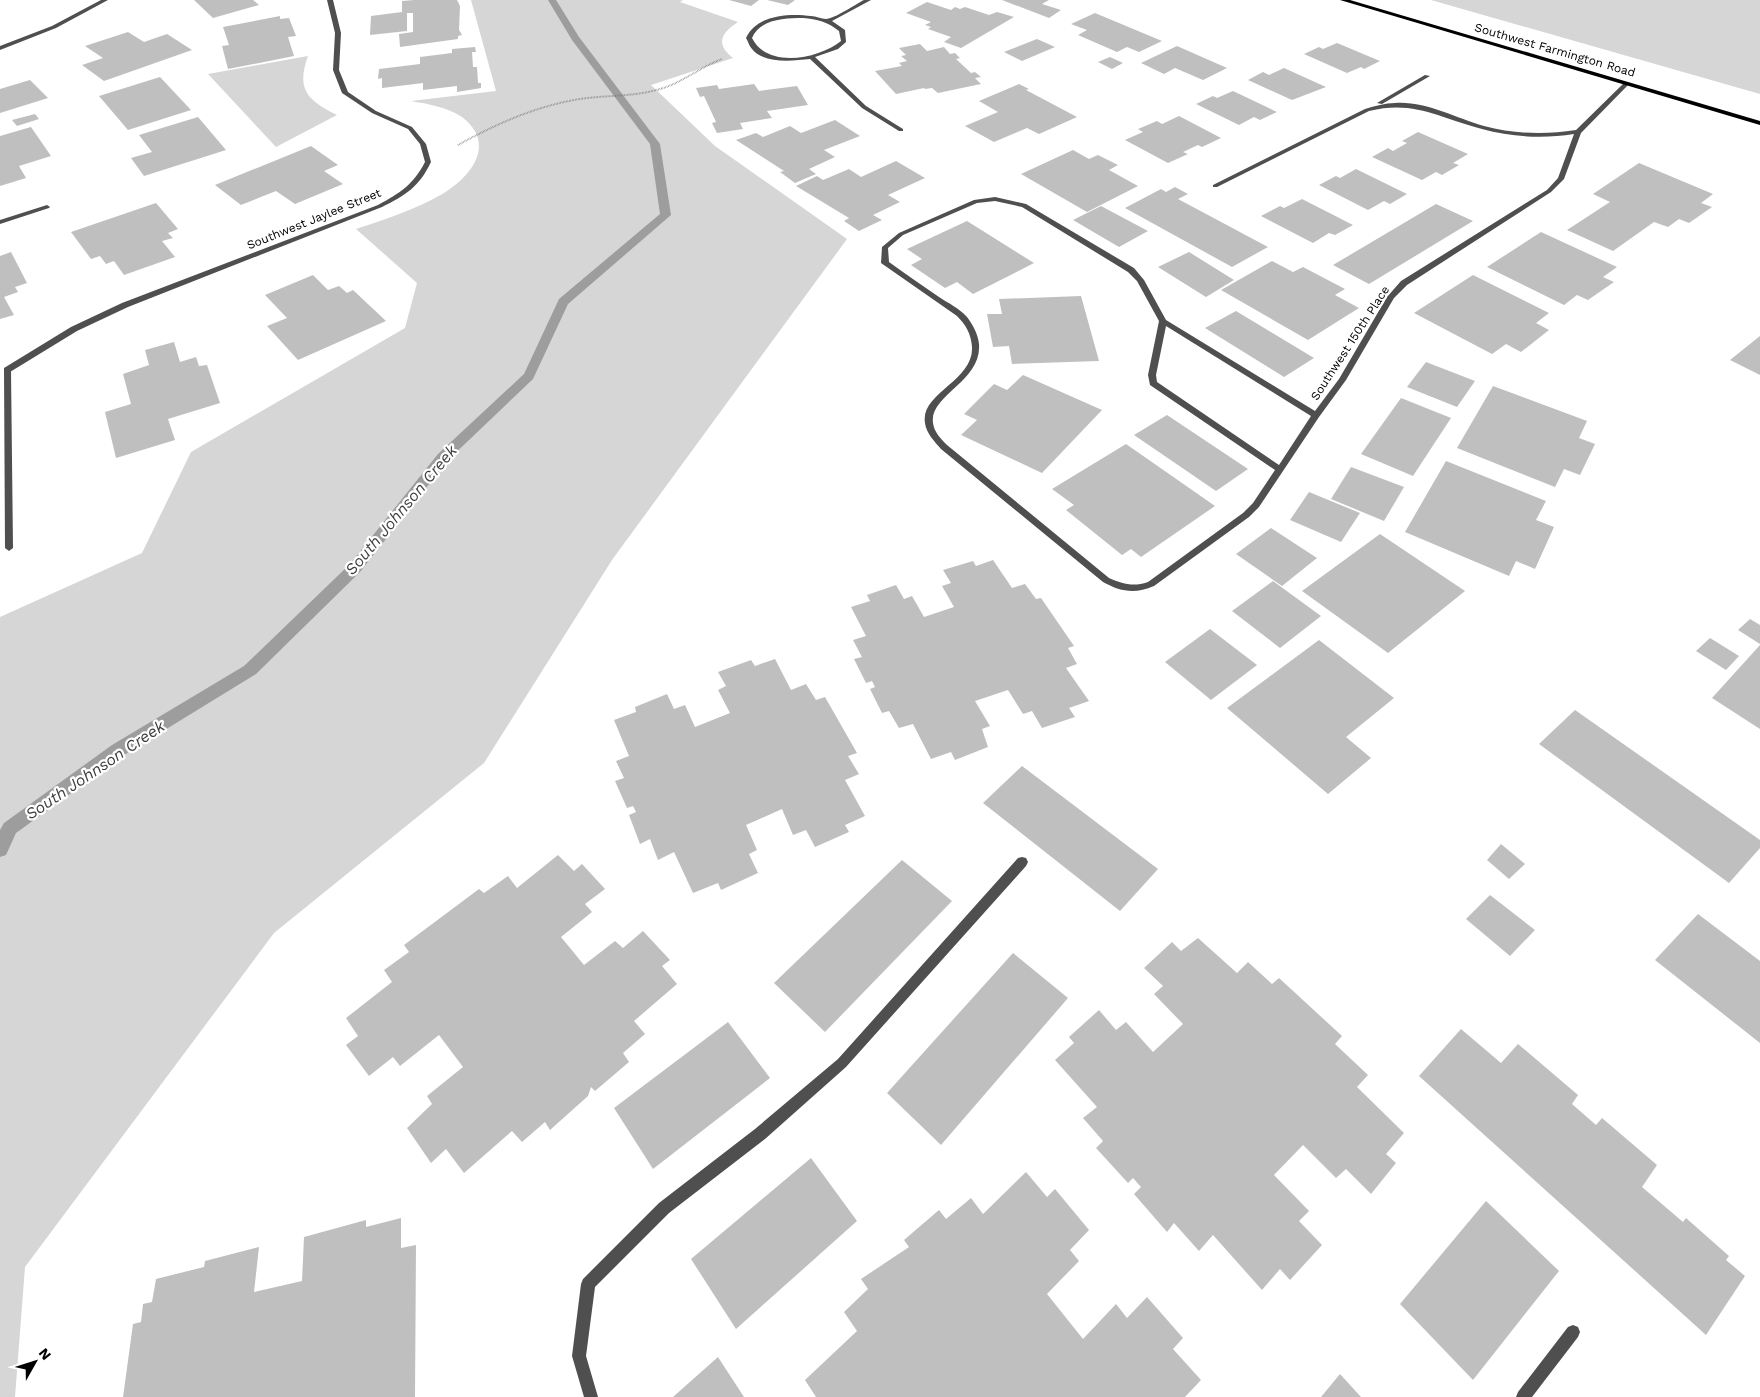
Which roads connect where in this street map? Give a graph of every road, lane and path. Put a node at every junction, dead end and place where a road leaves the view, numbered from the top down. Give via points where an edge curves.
1 (104, 0) edge
2 (330, 0) edge
3 (868, 0) edge
4 (1344, 0) edge
5 (828, 21) junction
6 (0, 48) edge
7 (753, 48) junction
8 (812, 58) junction
9 (1427, 76) dead end
10 (1627, 83) junction
11 (1367, 110) junction
12 (1760, 123) edge
13 (902, 130) dead end
14 (1578, 132) junction
15 (427, 157) junction
16 (1215, 186) dead end
17 (47, 207) dead end
18 (0, 222) edge
19 (1163, 320) junction
20 (1316, 415) junction
21 (1279, 469) junction
22 (9, 548) dead end
23 (1022, 862) dead end
24 (1573, 1332) dead end
25 (591, 1397) edge
26 (1523, 1397) edge

1 - 6 street via 67,21
2 - 15 street via 338,33 336,70 345,93 374,112 410,128
3 - 5 street
4 - 10 main road, Southwest Farmington Road
5 - 7 street via 799,16 768,21 750,33
5 - 8 street via 842,30 844,41 832,51
7 - 8 street via 778,58
7 - 15 path via 716,61 676,84 637,94 575,99 515,117
8 - 13 street via 864,107
9 - 11 street
10 - 12 main road, Southwest Farmington Road
10 - 14 street, Southwest 150th Place
11 - 14 street via 1401,103 1520,134 1557,136
11 - 16 street
14 - 20 street, Southwest 150th Place via 1561,179 1549,191 1404,283 1391,297
15 - 22 street, Southwest Jaylee Street via 421,178 407,191 380,206 125,305 74,329 7,370
17 - 18 street
19 - 20 street
19 - 21 street via 1153,383
19 - 21 street, Southwest 150th Place via 1132,270 1024,205 995,199 976,201 901,234 885,247 885,263 968,321 977,348 968,370 935,405 929,416 929,425 944,447 1106,580 1130,590 1151,584 1246,515
20 - 21 street, Southwest 150th Place
23 - 25 street via 842,1063 760,1134 664,1208 588,1284 579,1356
24 - 26 street

